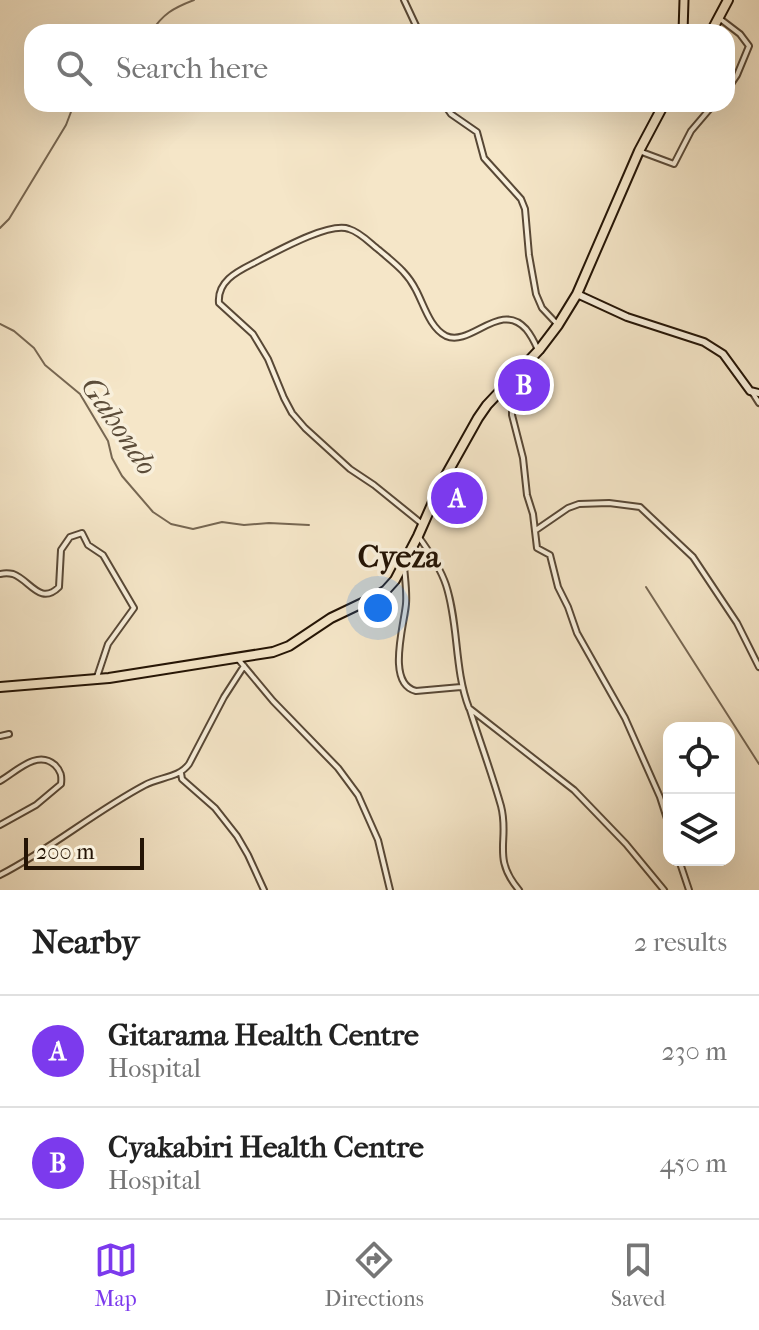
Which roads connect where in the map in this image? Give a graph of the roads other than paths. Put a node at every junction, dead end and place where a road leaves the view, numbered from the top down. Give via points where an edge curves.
1 (404, 0) edge
2 (684, 0) edge
3 (727, 2) edge
4 (719, 18) junction
5 (415, 24) edge
6 (683, 24) edge
7 (716, 24) edge
8 (727, 24) edge
9 (735, 30) edge
10 (735, 78) edge
11 (450, 112) edge
12 (660, 112) edge
13 (707, 112) edge
14 (639, 151) junction
15 (577, 294) junction
16 (558, 325) junction
17 (539, 350) junction
18 (505, 386) junction
19 (756, 392) edge
20 (759, 403) edge
21 (423, 524) junction
22 (536, 530) junction
23 (418, 536) junction
24 (404, 564) junction
25 (0, 574) edge
26 (241, 662) junction
27 (759, 667) edge
28 (96, 680) junction
29 (0, 687) edge
30 (462, 687) junction
31 (469, 708) junction
32 (9, 734) dead end
33 (0, 736) edge
34 (181, 773) junction
35 (0, 781) edge
36 (663, 806) edge
37 (0, 825) edge
38 (681, 866) edge
39 (0, 875) edge
40 (264, 890) edge
41 (390, 890) edge
42 (519, 890) edge
43 (664, 890) edge
44 (689, 890) edge

1 - 5 street
2 - 6 main road
3 - 4 highway
4 - 7 highway
4 - 8 street
9 - 10 street via 749,46
11 - 16 street via 477,132 484,158 524,204 536,294
12 - 14 highway
13 - 14 street via 674,164
14 - 15 highway
15 - 16 highway
15 - 19 main road via 715,347
16 - 17 highway
17 - 18 highway
17 - 21 street via 525,328 508,320 465,336 444,335 401,268 343,227 307,237 223,284 219,303 253,334 298,421
18 - 21 highway via 474,424
18 - 22 street via 512,399
19 - 20 street
21 - 23 highway
22 - 27 street via 579,504 640,507 693,557
22 - 36 street via 537,548 550,555 577,633 625,718
23 - 24 highway
23 - 30 street via 446,586
24 - 26 highway via 391,585 375,597 283,648
24 - 30 street via 407,602 399,652 403,682 416,691
25 - 28 street via 14,574 49,594 59,587 61,550 70,537 82,533 103,555 134,608 108,644
26 - 28 highway
26 - 34 street
26 - 41 street via 358,795 378,840
28 - 29 highway
30 - 31 street
31 - 42 street via 502,809 503,858
31 - 43 street via 574,790
32 - 33 street
34 - 39 street via 143,786
34 - 40 street via 240,840
35 - 37 street via 41,759 58,768 62,781 36,805
38 - 44 street

